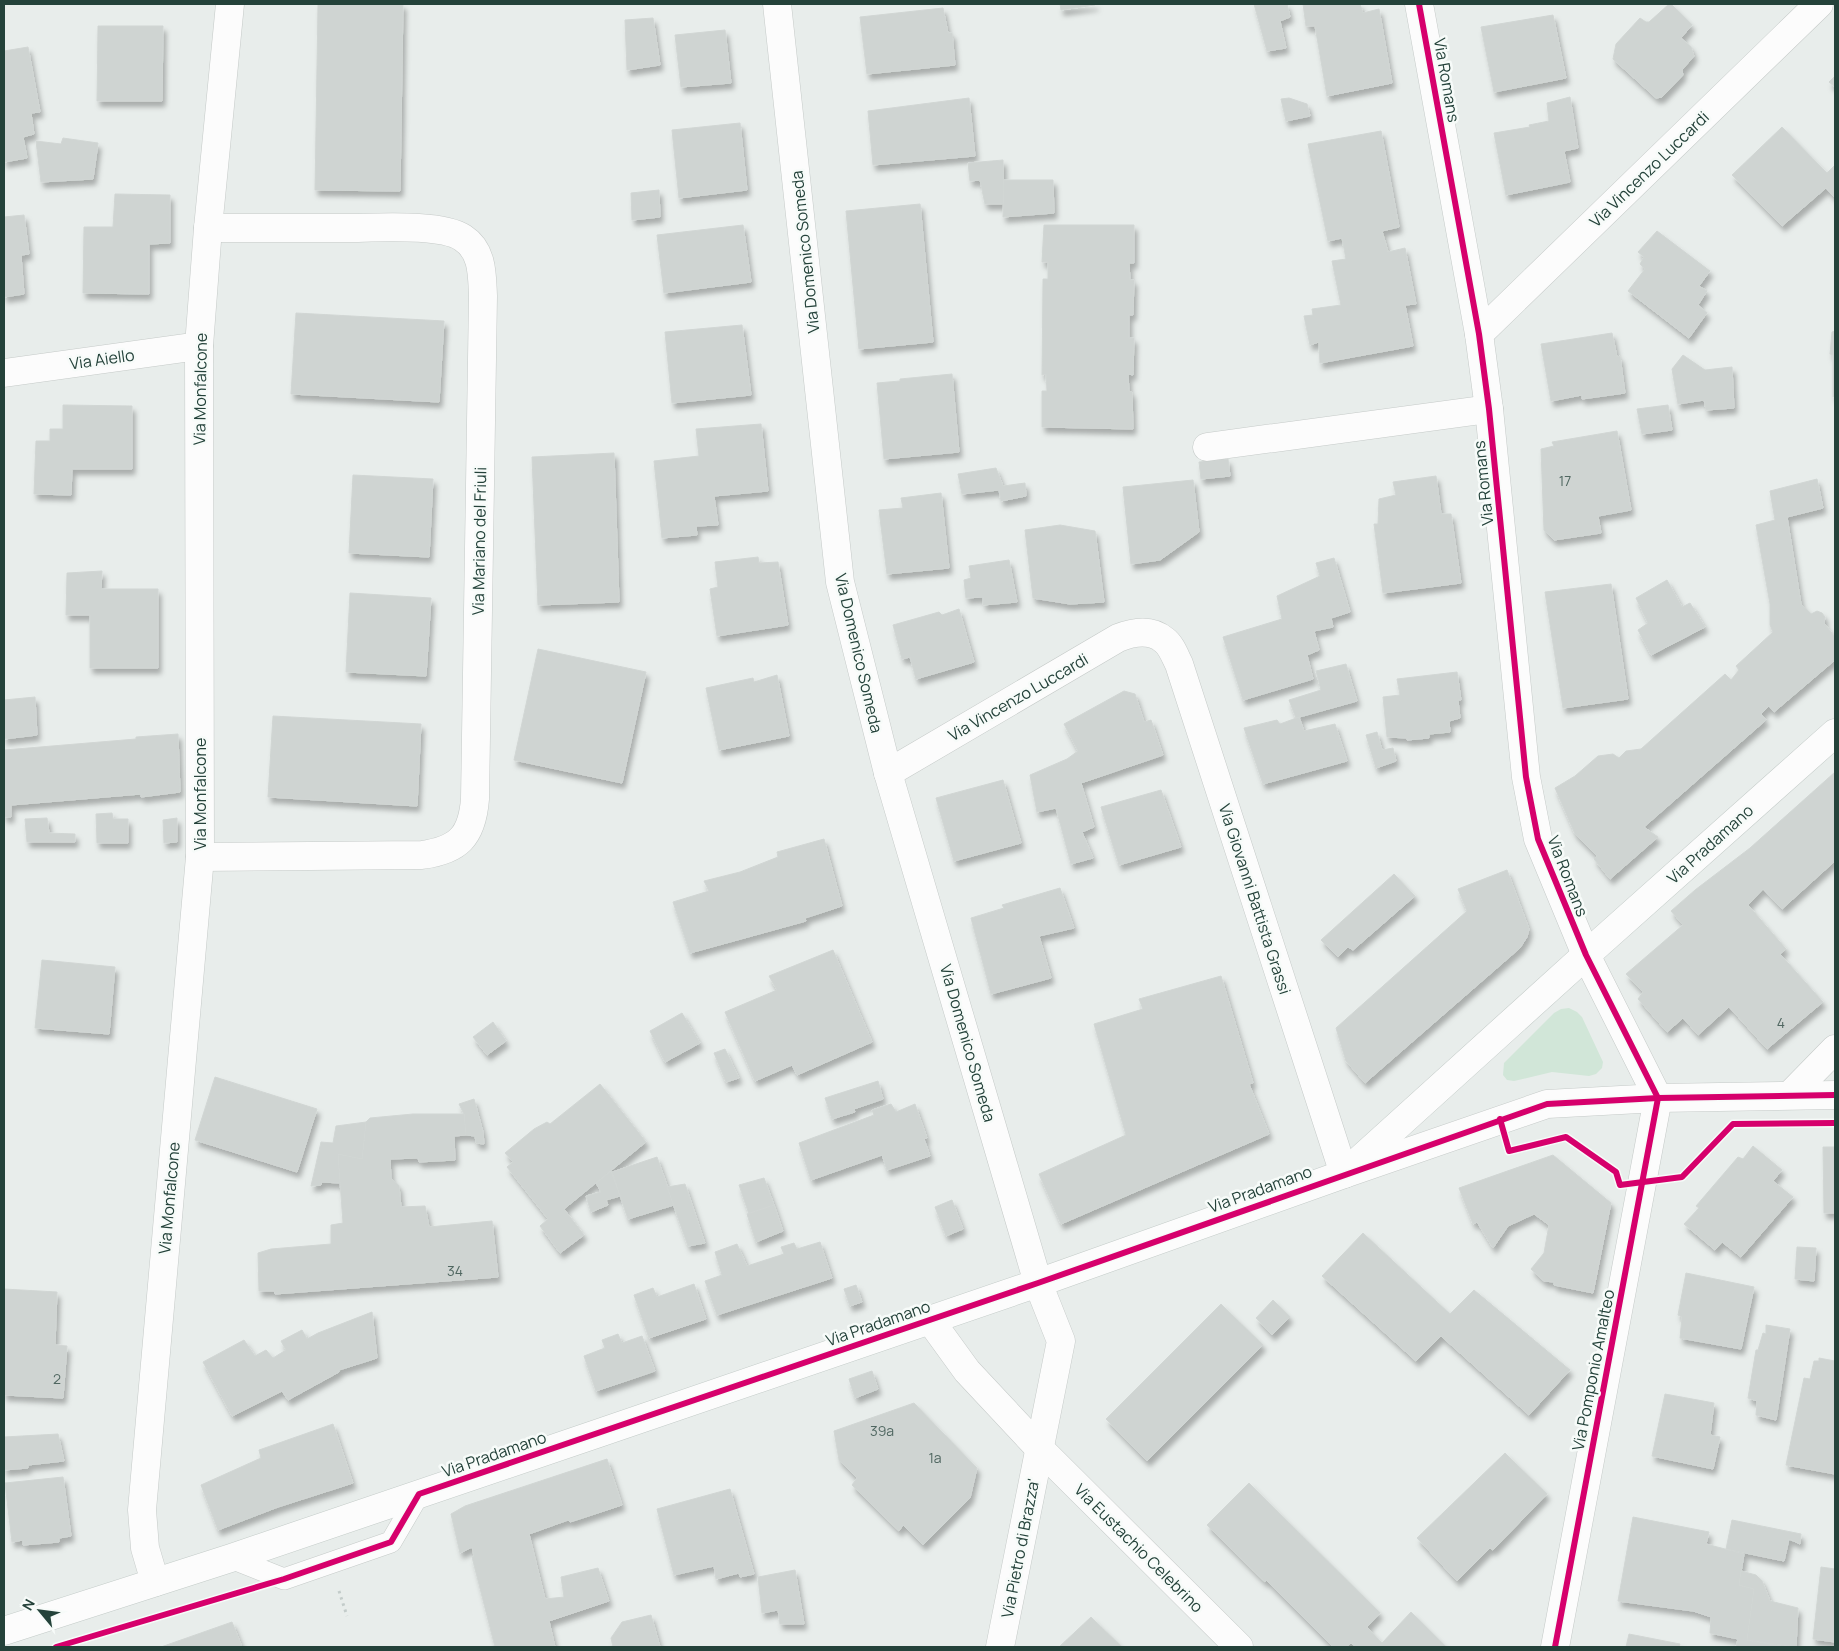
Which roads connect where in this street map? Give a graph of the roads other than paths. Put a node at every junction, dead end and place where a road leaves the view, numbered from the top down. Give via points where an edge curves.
1 (230, 4) edge
2 (777, 4) edge
3 (1419, 4) edge
4 (1819, 4) edge
5 (208, 228) junction
6 (1479, 334) junction
7 (199, 346) junction
8 (4, 373) edge
9 (1489, 409) junction
10 (1207, 446) dead end
11 (1151, 634) joint
12 (1835, 733) edge
13 (888, 773) junction
14 (200, 858) junction
15 (1586, 955) junction
16 (1835, 1049) edge
17 (1790, 1095) junction
18 (1835, 1095) edge
19 (1658, 1098) junction
20 (1344, 1174) junction
21 (1038, 1283) junction
22 (930, 1320) junction
23 (1039, 1448) junction
24 (419, 1494) junction
25 (231, 1558) junction
26 (155, 1582) junction
27 (4, 1631) edge
28 (1000, 1647) edge
29 (1239, 1647) edge
30 (1555, 1647) edge

1 - 5 street, Via Monfalcone
2 - 13 street, Via Domenico Someda via 840,582
3 - 6 street, Via Romans
4 - 6 street, Via Vincenzo Luccardi
5 - 7 street, Via Monfalcone
5 - 14 street, Via Mariano del Friuli via 401,228 451,232 473,246 482,266 483,316 475,799 474,815 467,830 449,849 422,855
6 - 9 street, Via Romans
7 - 8 street, Via Aiello
7 - 14 street, Via Monfalcone
9 - 10 street
9 - 15 street, Via Romans via 1526,776 1538,839
11 - 13 street, Via Vincenzo Luccardi via 1139,632 1118,638
11 - 20 street, Via Giovanni Battista Grassi via 1164,640 1179,664
12 - 15 street, Via Pradamano
13 - 21 street, Via Domenico Someda
14 - 26 street, Via Monfalcone via 142,1510 146,1548
15 - 19 street, Via Romans
15 - 20 street, Via Pradamano
16 - 17 street
17 - 18 street, Via Pradamano
17 - 19 street, Via Pradamano
19 - 20 street, Via Pradamano via 1547,1104
19 - 30 street, Via Pomponio Amalteo
20 - 21 street, Via Pradamano
21 - 22 street, Via Pradamano
21 - 23 street, Via Pietro di Brazza' via 1061,1341
22 - 23 street via 967,1371
22 - 24 street, Via Pradamano
23 - 28 street, Via Pietro di Brazza'
23 - 29 street, Via Eustachio Celebrino
24 - 25 street, Via Pradamano
24 - 25 lane via 391,1542 321,1566 284,1578
25 - 26 street, Via Pradamano
26 - 27 street, Via Pradamano

